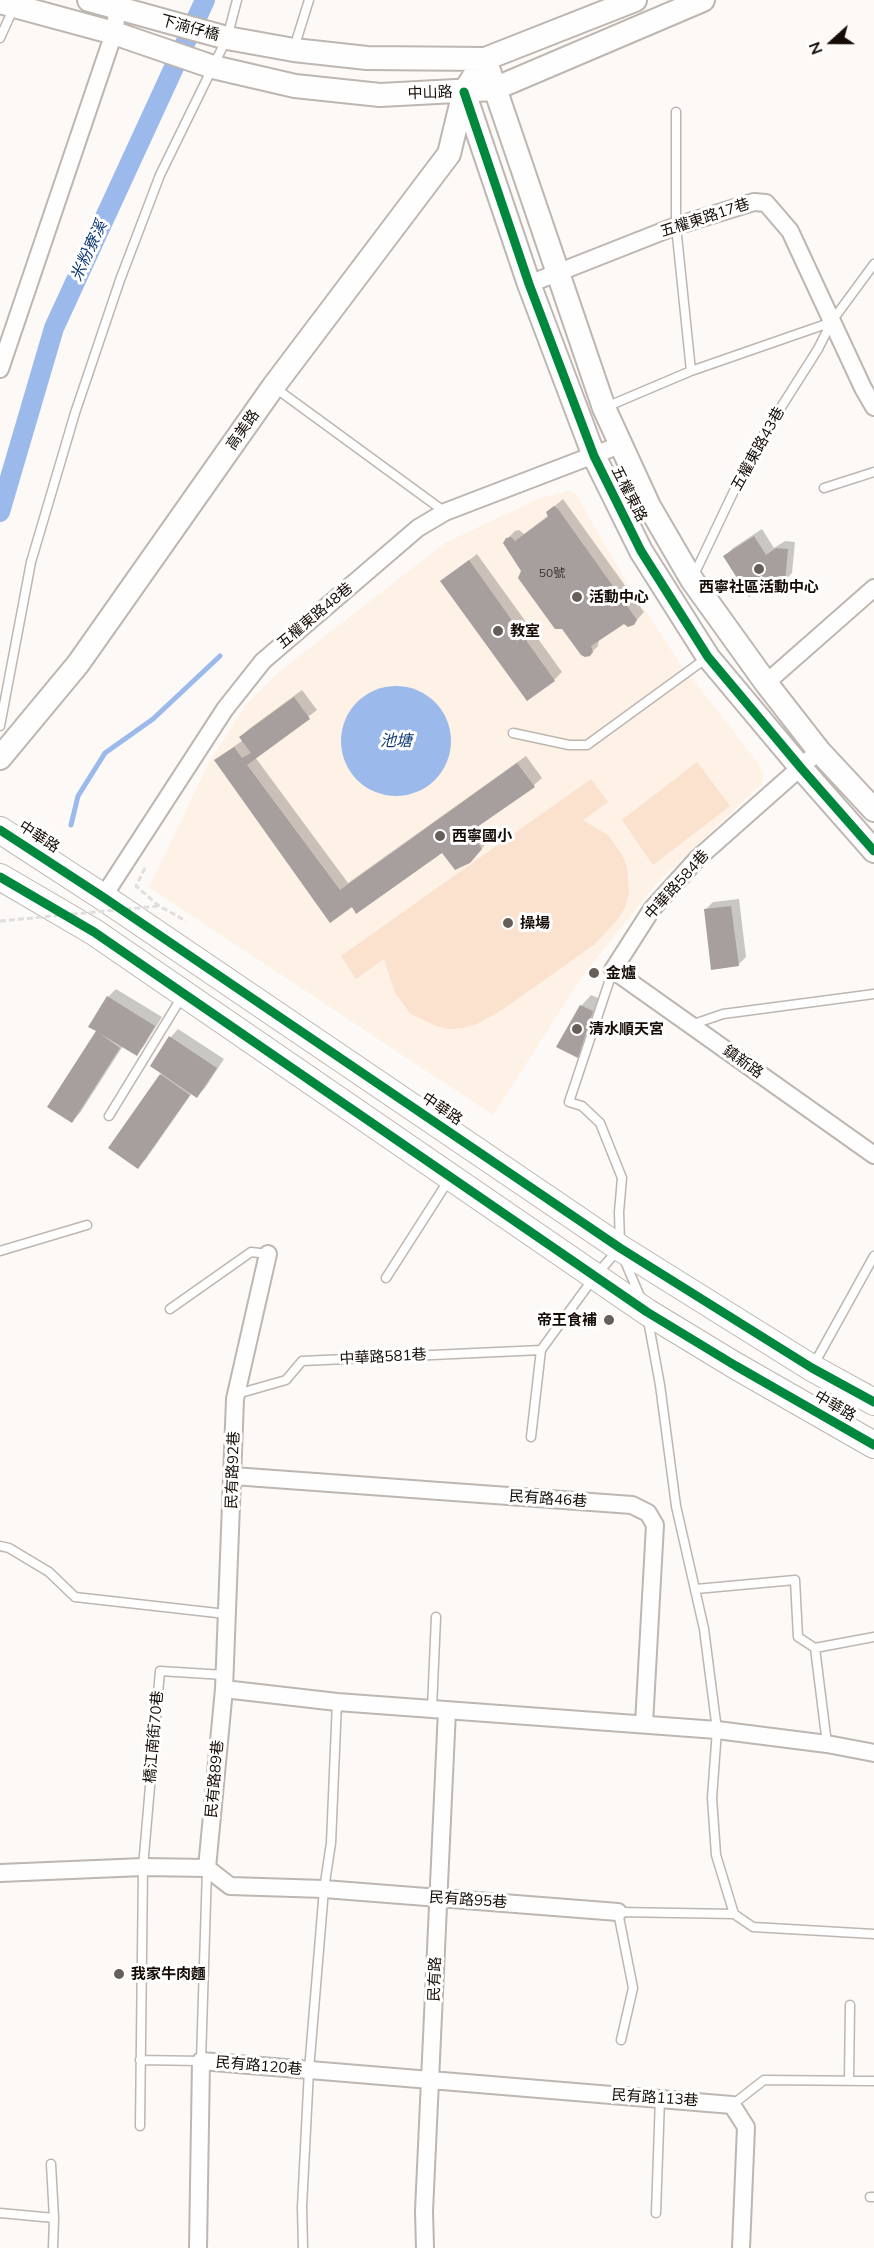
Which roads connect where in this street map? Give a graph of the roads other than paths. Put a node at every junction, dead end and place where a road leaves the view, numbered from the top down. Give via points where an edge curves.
1 (89, 0) edge
2 (237, 0) edge
3 (309, 0) edge
4 (635, 0) edge
5 (703, 0) edge
6 (122, 3) edge
7 (7, 4) edge
8 (114, 33) junction
9 (0, 38) edge
10 (227, 38) junction
11 (294, 50) junction
12 (485, 59) junction
13 (213, 67) junction
14 (494, 89) junction
15 (464, 92) junction
16 (676, 112) dead end
17 (676, 226) junction
18 (874, 264) edge
19 (557, 272) junction
20 (530, 284) junction
21 (832, 321) junction
22 (0, 369) edge
23 (691, 371) junction
24 (868, 386) edge
25 (273, 387) junction
26 (874, 407) edge
27 (604, 408) junction
28 (620, 446) junction
29 (594, 456) junction
30 (874, 472) edge
31 (824, 488) dead end
32 (445, 512) junction
33 (692, 580) junction
34 (874, 588) edge
35 (708, 657) junction
36 (766, 683) junction
37 (0, 726) edge
38 (513, 733) dead end
39 (819, 751) junction
40 (0, 758) edge
41 (801, 768) junction
42 (874, 810) edge
43 (0, 830) edge
44 (874, 851) edge
45 (0, 877) edge
46 (103, 897) junction
47 (613, 970) junction
48 (183, 994) junction
49 (874, 994) edge
50 (691, 1025) junction
51 (108, 1116) dead end
52 (874, 1155) edge
53 (450, 1178) junction
54 (87, 1225) dead end
55 (620, 1248) junction
56 (0, 1251) edge
57 (268, 1254) joint
58 (874, 1256) edge
59 (595, 1276) junction
60 (387, 1278) dead end
61 (170, 1310) dead end
62 (647, 1312) junction
63 (541, 1350) junction
64 (812, 1368) junction
65 (236, 1394) junction
66 (874, 1402) edge
67 (531, 1437) dead end
68 (874, 1445) edge
69 (233, 1476) junction
70 (0, 1546) edge
71 (696, 1589) junction
72 (226, 1614) junction
73 (436, 1617) dead end
74 (874, 1636) edge
75 (815, 1648) junction
76 (224, 1682) junction
77 (337, 1702) junction
78 (440, 1709) junction
79 (644, 1724) junction
80 (717, 1730) junction
81 (827, 1744) junction
82 (874, 1753) edge
83 (143, 1867) junction
84 (207, 1868) junction
85 (0, 1873) edge
86 (324, 1889) junction
87 (438, 1898) junction
88 (618, 1912) junction
89 (735, 1914) junction
90 (874, 1934) edge
91 (850, 2005) dead end
92 (621, 2040) dead end
93 (140, 2060) junction
94 (201, 2061) junction
95 (309, 2070) junction
96 (432, 2079) junction
97 (849, 2080) junction
98 (874, 2081) edge
99 (660, 2097) junction
100 (732, 2105) junction
101 (140, 2126) dead end
102 (51, 2164) dead end
103 (0, 2213) edge
104 (656, 2213) dead end
105 (54, 2218) junction
106 (53, 2248) edge
107 (198, 2248) edge
108 (303, 2248) edge
109 (425, 2248) edge
110 (741, 2248) edge

1 - 6 street
2 - 10 lane
3 - 11 lane
4 - 12 street
5 - 14 street, 中山路
6 - 8 street
6 - 10 street, 下湳仔橋
7 - 8 street
7 - 9 lane
8 - 13 street, 下湳仔橋
8 - 22 street
10 - 11 street
10 - 13 lane
11 - 12 street via 368,58
12 - 14 street, 五權東路
12 - 15 street
13 - 15 street, 中山路 via 296,86 380,95
13 - 37 lane via 160,175 75,413 31,562
14 - 15 street, 中山路
14 - 19 street, 五權東路
15 - 20 street, 五權東路
15 - 25 street, 高美路 via 449,154
16 - 17 lane
17 - 19 street, 五權東路17巷
17 - 21 street, 五權東路17巷 via 754,202 766,203 790,231
17 - 23 lane
18 - 21 lane, 五權東路43巷
19 - 20 street, 五權東路17巷
19 - 27 street, 五權東路
20 - 29 street, 五權東路
21 - 23 lane
21 - 24 street, 五權東路17巷
21 - 33 lane, 五權東路43巷 via 752,453
23 - 27 lane
24 - 26 street, 五權東路17巷
25 - 32 lane
25 - 40 street, 高美路 via 78,664
27 - 28 street, 五權東路
28 - 29 street, 五權東路48巷
28 - 33 street, 五權東路
29 - 32 street, 五權東路48巷
29 - 35 street, 五權東路 via 641,551
30 - 31 lane
32 - 46 street, 五權東路48巷 via 418,528 263,661 225,709
33 - 36 street, 五權東路
34 - 36 street
35 - 38 lane via 587,745 569,746
35 - 41 street, 五權東路
36 - 39 street, 五權東路
39 - 41 street, 中華路584巷
39 - 42 street, 五權東路
41 - 44 street, 五權東路
41 - 47 street, 中華路584巷 via 697,859 652,909
43 - 46 main road, 中華路
45 - 48 main road, 中華路 via 94,933
46 - 55 main road, 中華路
47 - 50 street, 鎮新路
47 - 55 lane, 中華路584巷 via 569,1102 582,1106 600,1123 622,1178
48 - 51 lane
48 - 53 main road, 中華路
49 - 50 lane via 723,1014
50 - 52 street, 鎮新路
53 - 59 main road, 中華路
53 - 60 lane
54 - 56 lane
55 - 59 lane
55 - 62 lane, 中華路584巷
55 - 64 main road, 中華路
57 - 61 lane via 251,1252
57 - 65 street, 民有路92巷
58 - 64 lane
59 - 62 main road, 中華路
59 - 63 lane
62 - 68 main road, 中華路
62 - 71 lane via 676,1506
63 - 65 lane, 中華路581巷 via 302,1361 286,1380
63 - 67 lane
64 - 66 main road, 中華路
65 - 69 street, 民有路92巷
69 - 72 street, 民有路92巷
69 - 79 street, 民有路46巷 via 632,1505 648,1513 655,1525
70 - 72 lane via 49,1572 75,1597
71 - 75 lane via 795,1580 798,1637
71 - 80 lane
72 - 76 street, 民有路92巷
73 - 78 lane
74 - 75 lane
75 - 81 lane
76 - 77 street
76 - 83 lane, 橋江南街70巷 via 160,1671
76 - 84 street, 民有路89巷
77 - 78 street
77 - 86 lane
78 - 79 street
78 - 87 street, 民有路
79 - 80 street
80 - 81 street
80 - 89 lane via 711,1798 716,1855
81 - 82 street
83 - 84 street
83 - 85 street
83 - 93 lane, 橋江南街70巷
84 - 86 street, 民有路95巷 via 230,1886
84 - 94 lane
86 - 87 street, 民有路95巷
86 - 95 lane
87 - 88 street, 民有路95巷
87 - 96 street, 民有路
88 - 89 lane, 民有路95巷
88 - 92 lane via 633,1988
89 - 90 lane via 753,1927
91 - 97 lane
93 - 94 lane
93 - 101 lane, 橋江南街70巷
94 - 95 street, 民有路120巷
94 - 107 street, 民有路120巷
95 - 96 street, 民有路120巷
95 - 108 lane
96 - 99 street, 民有路113巷
96 - 109 street, 民有路
97 - 98 lane
97 - 100 lane via 764,2080
99 - 100 street, 民有路113巷
99 - 104 lane
100 - 110 street via 746,2127
102 - 105 lane
103 - 105 lane
105 - 106 lane

